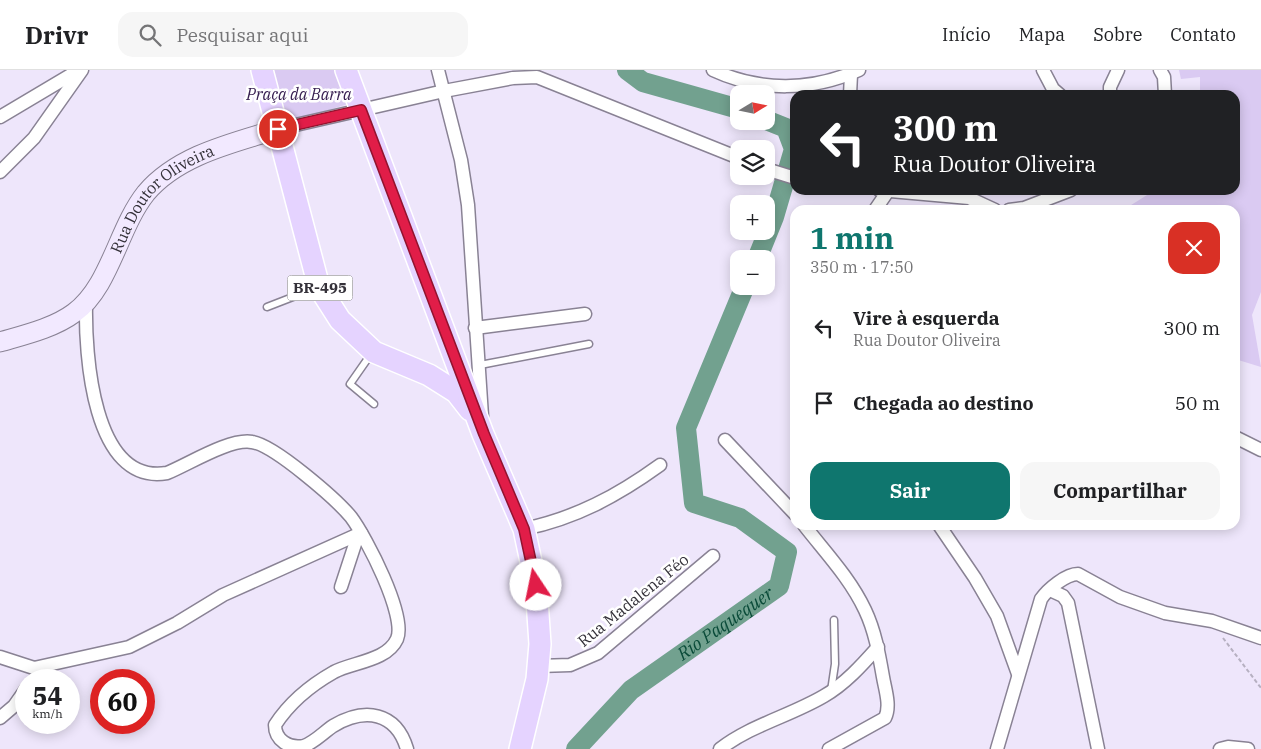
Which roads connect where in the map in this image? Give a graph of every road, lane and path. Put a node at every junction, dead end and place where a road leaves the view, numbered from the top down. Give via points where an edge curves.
1 (81, 70) edge
2 (262, 70) edge
3 (346, 70) edge
4 (438, 70) edge
5 (713, 70) edge
6 (1043, 70) edge
7 (1118, 70) edge
8 (855, 72) edge
9 (1162, 73) edge
10 (851, 90) edge
11 (1054, 90) edge
12 (1110, 90) edge
13 (1164, 90) edge
14 (444, 91) junction
15 (361, 110) junction
16 (0, 117) edge
17 (278, 129) junction
18 (730, 154) edge
19 (0, 172) edge
20 (775, 172) edge
21 (790, 176) edge
22 (941, 195) edge
23 (1058, 195) edge
24 (985, 205) edge
25 (1032, 205) edge
26 (319, 287) junction
27 (86, 304) junction
28 (267, 307) dead end
29 (585, 314) dead end
30 (475, 328) junction
31 (0, 342) edge
32 (589, 344) dead end
33 (374, 352) junction
34 (453, 353) junction
35 (480, 365) junction
36 (429, 375) junction
37 (374, 404) dead end
38 (484, 434) junction
39 (725, 440) dead end
40 (1240, 440) edge
41 (1261, 450) edge
42 (660, 465) dead end
43 (790, 509) edge
44 (524, 529) junction
45 (808, 530) edge
46 (942, 530) edge
47 (360, 534) junction
48 (713, 556) dead end
49 (341, 587) dead end
50 (1050, 590) junction
51 (834, 620) dead end
52 (1212, 621) junction
53 (1261, 638) edge
54 (878, 646) junction
55 (0, 658) edge
56 (540, 666) junction
57 (22, 669) edge
58 (50, 669) edge
59 (1018, 674) junction
60 (1261, 688) edge
61 (831, 691) junction
62 (15, 705) edge
63 (0, 718) edge
64 (407, 749) edge
65 (520, 749) edge
66 (720, 749) edge
67 (829, 749) edge
68 (996, 749) edge
69 (1098, 749) edge
70 (1220, 749) edge
71 (1248, 749) edge

1 - 16 street
1 - 19 street via 34,138
2 - 17 main road, BR-495
3 - 15 main road, BR-495
4 - 14 street
5 - 8 street via 765,86 797,86
6 - 11 street
7 - 12 street
8 - 10 street
9 - 13 street
14 - 15 street, Rua Doutor Oliveira
14 - 18 street, Rua Doutor Oliveira via 513,78 537,77
14 - 30 street via 466,188
15 - 17 street, Rua Doutor Oliveira
15 - 34 main road, BR-495
17 - 26 main road, BR-495
17 - 27 main road, Rua Doutor Oliveira via 194,158 153,187 134,214
20 - 21 street
22 - 24 street
23 - 25 street
26 - 28 lane
26 - 33 main road, BR-495 via 340,320
27 - 31 main road, Rua Doutor Oliveira via 63,320
27 - 47 street via 86,356 93,393 104,427 124,460 144,473 156,475 236,443 257,443 302,472 336,501
29 - 30 street
30 - 35 street
32 - 35 lane
33 - 36 main road, BR-495
33 - 37 lane via 350,384
34 - 36 main road via 453,376
34 - 38 main road, BR-495
35 - 38 street
36 - 38 main road, BR-495 via 456,392
38 - 44 main road, BR-495
39 - 43 street
40 - 41 street
42 - 44 street via 614,496 580,513
44 - 56 main road, BR-495 via 536,585
45 - 54 street via 849,582 865,610
46 - 59 street via 997,616
47 - 49 street
47 - 58 street via 223,595 130,647
47 - 64 street via 392,596 398,623 397,638 381,655 348,665 317,682 288,707 275,730 284,744 304,746 344,720 369,715 394,723
48 - 56 street, Rua Madalena Féo via 598,653 570,665
50 - 52 street via 1072,574 1078,574 1120,597 1165,613
50 - 59 street via 1041,599
50 - 69 street via 1063,596 1068,603
51 - 61 lane via 835,670
52 - 53 street
52 - 60 path
54 - 61 street via 860,667
54 - 67 street via 887,714
55 - 57 street
56 - 65 main road, BR-495
59 - 68 street
61 - 66 street via 743,733
62 - 63 street
70 - 71 street

